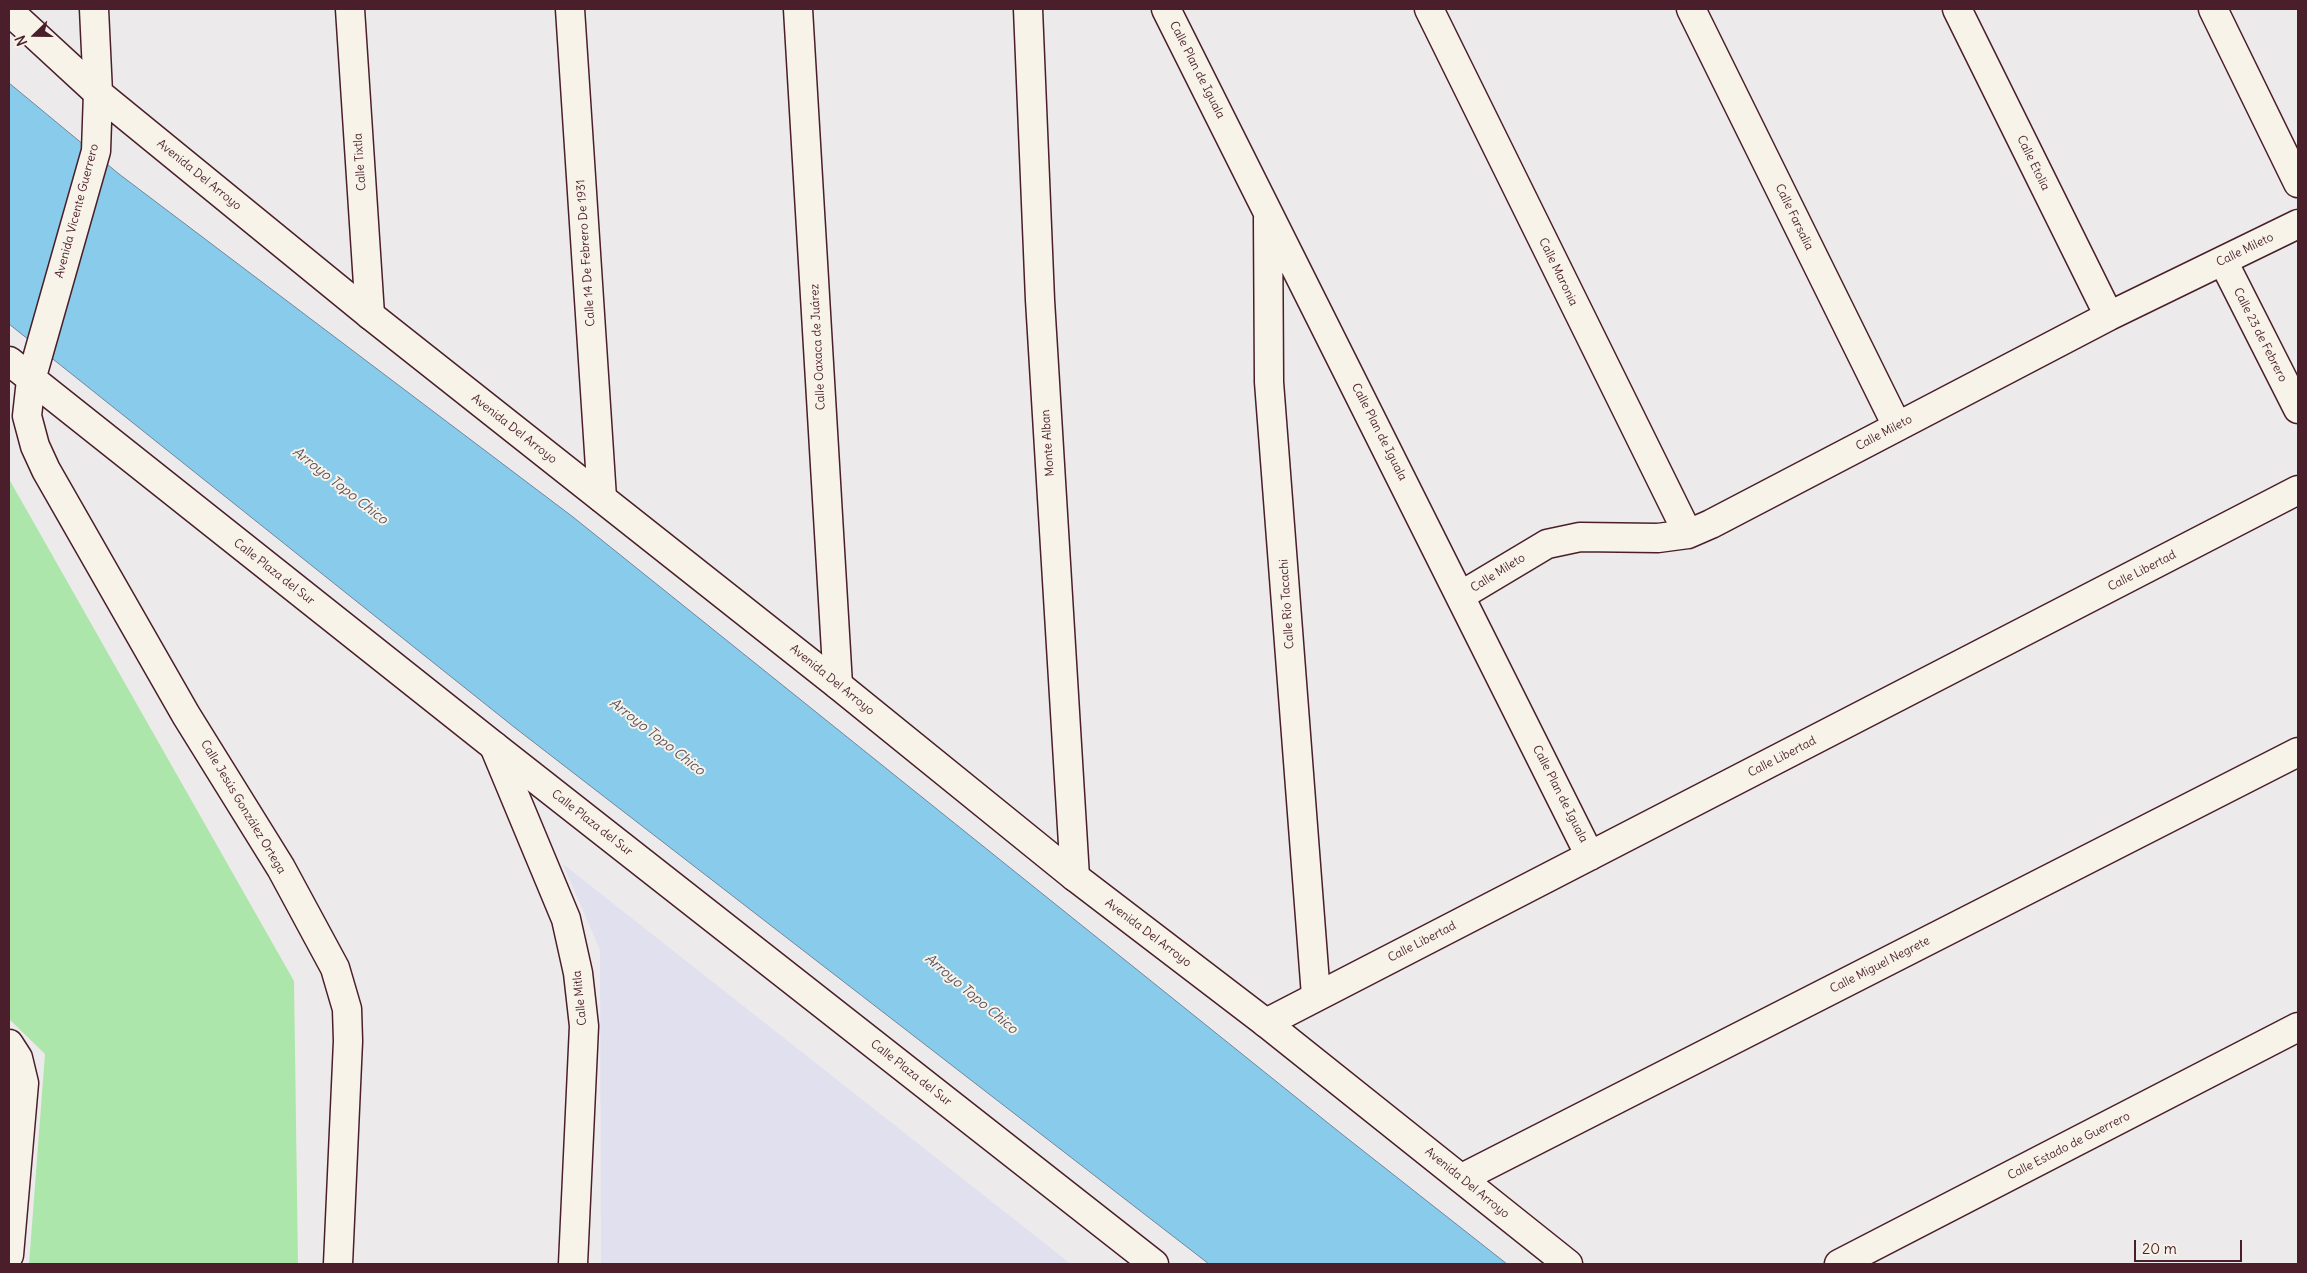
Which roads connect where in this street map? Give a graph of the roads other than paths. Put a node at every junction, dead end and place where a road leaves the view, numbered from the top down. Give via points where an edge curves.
1 (94, 9) edge
2 (350, 9) edge
3 (570, 9) edge
4 (798, 9) edge
5 (1028, 9) edge
6 (1166, 9) edge
7 (1429, 9) edge
8 (1691, 9) edge
9 (1957, 9) edge
10 (2213, 9) edge
11 (9, 11) edge
12 (98, 93) junction
13 (2298, 183) edge
14 (1268, 211) junction
15 (2298, 224) edge
16 (2223, 261) junction
17 (370, 315) junction
18 (2110, 316) junction
19 (9, 361) edge
20 (31, 380) junction
21 (2298, 409) edge
22 (1897, 426) junction
23 (2298, 490) edge
24 (602, 498) junction
25 (1688, 534) junction
26 (1460, 596) junction
27 (838, 685) junction
28 (494, 746) junction
29 (2298, 752) edge
30 (1590, 856) junction
31 (1075, 877) junction
32 (1316, 996) junction
33 (1266, 1023) junction
34 (2298, 1027) edge
35 (9, 1044) edge
36 (1462, 1178) junction
37 (9, 1256) edge
38 (338, 1264) edge
39 (573, 1264) edge
40 (1154, 1264) edge
41 (1568, 1264) edge
42 (1840, 1264) edge

1 - 12 street, Avenida Vicente Guerrero
2 - 17 street, Calle Tixtla
3 - 24 street, Calle 14 De Febrero De 1931
4 - 27 street, Calle Oaxaca de Juárez
5 - 31 street, Monte Alban via 1040,300
6 - 14 street, Calle Plan de Iguala
7 - 25 street, Calle Maronia
8 - 22 street, Calle Farsalia
9 - 18 street, Calle Etolia
10 - 13 street
11 - 12 street, Avenida Del Arroyo
12 - 17 street, Avenida Del Arroyo
12 - 20 street, Avenida Vicente Guerrero via 96,151
14 - 26 street, Calle Plan de Iguala
14 - 32 street, Calle Río Tacachi via 1269,382
15 - 16 street, Calle Mileto
16 - 18 street, Calle Mileto
16 - 21 street, Calle 23 de Febrero
17 - 24 street, Avenida Del Arroyo
18 - 22 street, Calle Mileto
19 - 20 street, Calle Plaza del Sur
20 - 28 street, Calle Plaza del Sur
20 - 38 street, Calle Jesús González Ortega via 27,416 46,470 176,698 281,868 337,975 347,1009 348,1041
22 - 25 street, Calle Mileto
23 - 30 street, Calle Libertad
24 - 27 street, Avenida Del Arroyo
25 - 26 street, Calle Mileto via 1658,538 1580,537 1547,544
26 - 30 street, Calle Plan de Iguala
27 - 31 street, Avenida Del Arroyo
28 - 39 street, Calle Mitla via 566,920 578,973 584,1026
28 - 40 street, Calle Plaza del Sur
29 - 36 street, Calle Miguel Negrete
30 - 32 street, Calle Libertad
31 - 33 street, Avenida Del Arroyo
32 - 33 street, Calle Libertad
33 - 36 street, Avenida Del Arroyo
34 - 42 street, Calle Estado de Guerrero
35 - 37 street via 18,1058 24,1083
36 - 41 street, Avenida Del Arroyo

